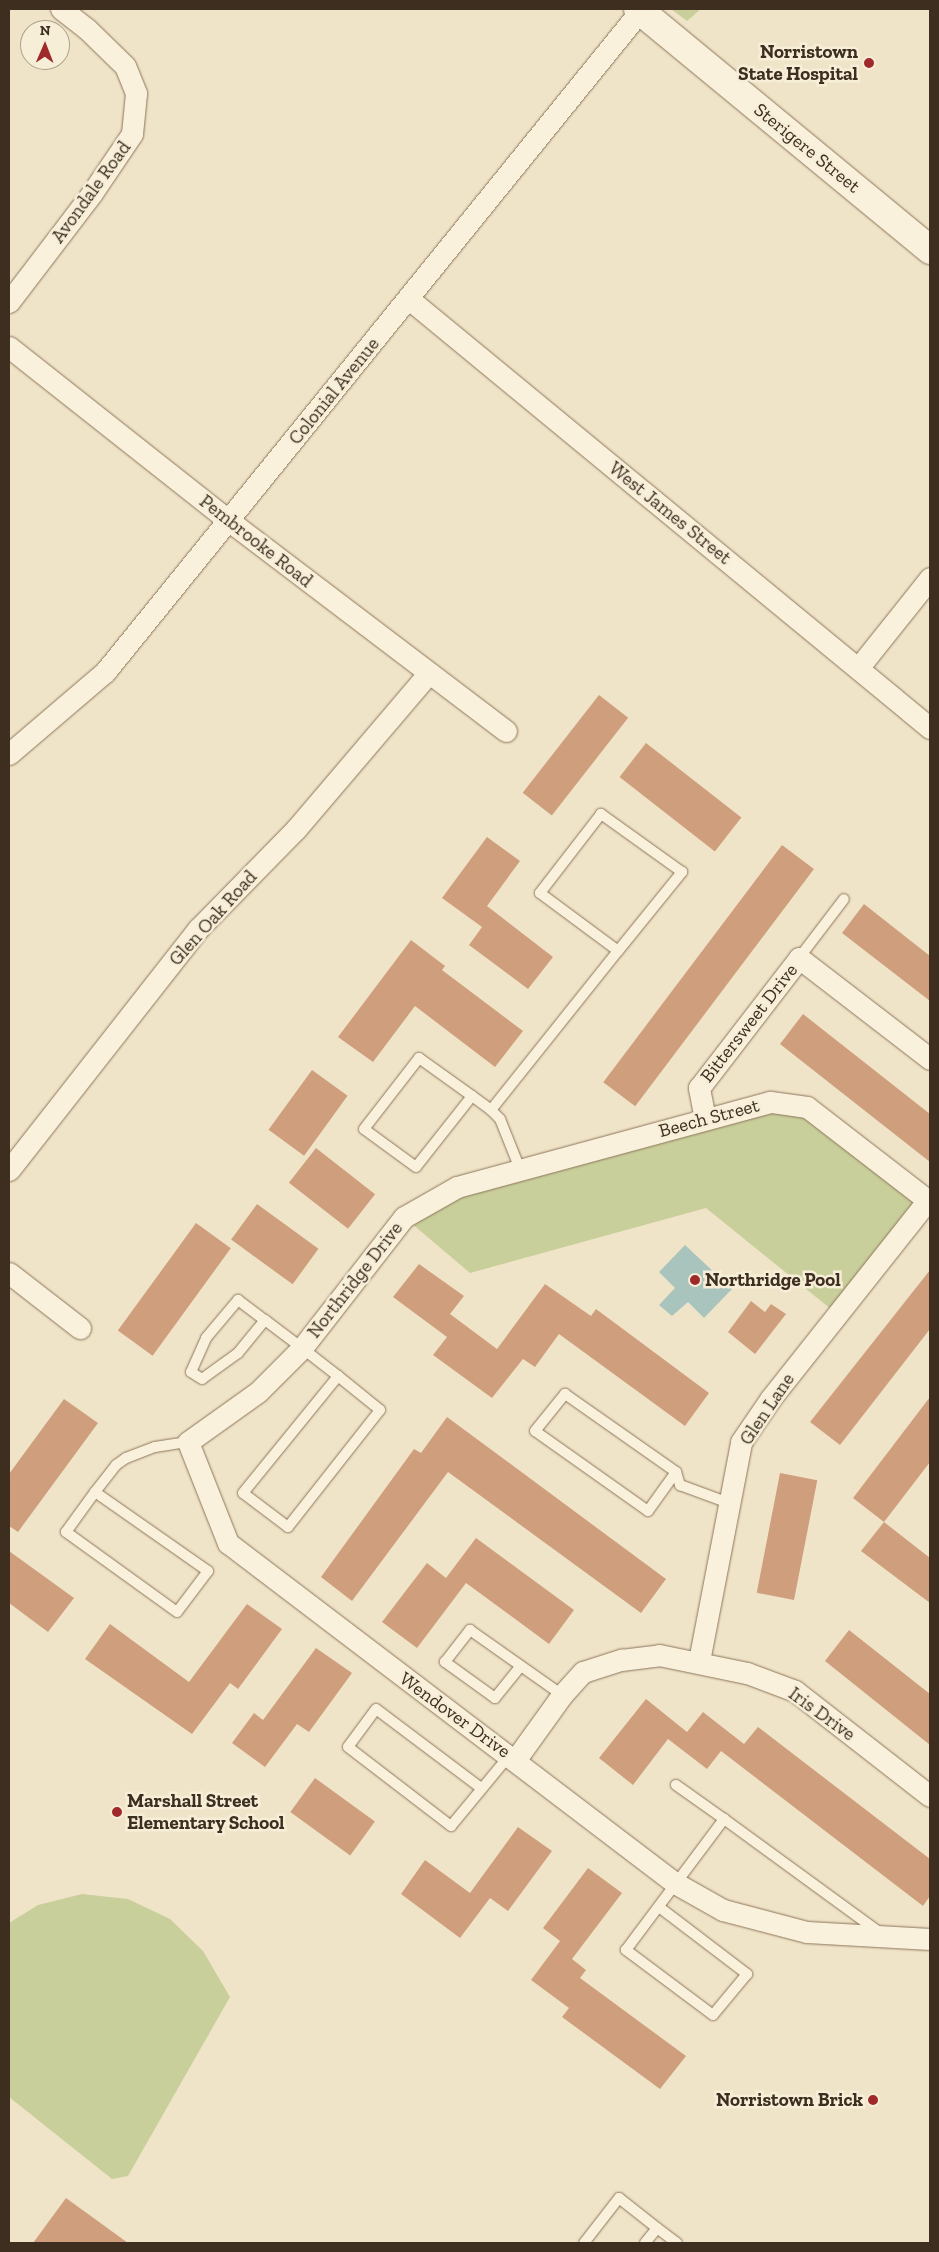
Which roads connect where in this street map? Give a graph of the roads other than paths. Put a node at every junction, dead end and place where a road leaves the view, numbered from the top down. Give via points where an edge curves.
1 (61, 9) edge
2 (639, 10) edge
3 (930, 250) edge
4 (409, 299) junction
5 (9, 302) edge
6 (9, 347) edge
7 (228, 520) junction
8 (930, 578) edge
9 (859, 667) junction
10 (428, 674) junction
11 (930, 728) edge
12 (506, 731) dead end
13 (9, 754) edge
14 (844, 899) dead end
15 (618, 951) junction
16 (800, 958) junction
17 (930, 1059) edge
18 (472, 1096) junction
19 (491, 1110) junction
20 (705, 1119) junction
21 (9, 1170) edge
22 (520, 1170) junction
23 (929, 1201) edge
24 (9, 1273) edge
25 (265, 1320) junction
26 (80, 1328) dead end
27 (302, 1348) junction
28 (338, 1376) junction
29 (188, 1442) junction
30 (676, 1472) junction
31 (95, 1492) junction
32 (729, 1503) junction
33 (699, 1661) junction
34 (520, 1667) junction
35 (562, 1695) junction
36 (513, 1757) junction
37 (676, 1785) dead end
38 (481, 1788) junction
39 (930, 1796) edge
40 (724, 1820) junction
41 (675, 1883) junction
42 (659, 1907) junction
43 (884, 1935) junction
44 (930, 1939) edge
45 (657, 2228) junction
46 (584, 2243) edge
47 (645, 2243) edge
48 (677, 2243) edge

1 - 5 street, Avondale Road via 125,66 136,93 132,134 92,193
2 - 3 street, Sterigere Street
2 - 4 street, Colonial Avenue
4 - 7 street, Colonial Avenue
4 - 9 street, West James Street
6 - 7 street, Pembrooke Road
7 - 10 street, Pembrooke Road
7 - 13 street, Colonial Avenue via 105,672
8 - 9 street
9 - 11 street, West James Street
10 - 12 street, Pembrooke Road
10 - 21 street, Glen Oak Road via 296,829 198,930
14 - 16 lane
15 - 15 lane via 682,872 601,814 540,893
15 - 19 lane
16 - 17 street
16 - 20 street, Bittersweet Drive via 699,1088
18 - 18 lane via 419,1058 364,1130 416,1167
18 - 19 lane
19 - 22 lane via 513,1144
20 - 22 street, Beech Street
20 - 23 street, Beech Street via 770,1102 807,1107
22 - 27 street, Northridge Drive via 457,1187 404,1217
23 - 32 street, Glen Lane via 771,1398 741,1442
24 - 26 street
25 - 25 lane via 238,1300 206,1338 192,1372 202,1379 231,1359
25 - 27 lane
27 - 28 lane
27 - 29 street via 258,1392
28 - 28 lane via 243,1493 288,1527 380,1410
29 - 31 lane via 155,1447 126,1458
29 - 36 street, Wendover Drive via 228,1543 395,1672
30 - 30 lane via 564,1394 535,1431 648,1511
30 - 32 lane via 680,1485
31 - 31 lane via 66,1532 177,1612 208,1571
32 - 33 street, Glen Lane
33 - 35 street, Iris Drive via 659,1655 621,1660 583,1672
33 - 39 street, Iris Drive via 747,1672 795,1691
34 - 34 lane via 470,1630 445,1662 495,1698
34 - 35 lane
35 - 36 street, Iris Drive
36 - 38 lane
36 - 41 street, Wendover Drive
37 - 40 lane
38 - 38 lane via 452,1826 348,1747 376,1709
40 - 41 lane
40 - 43 lane
41 - 42 lane
41 - 43 street, Wendover Drive via 723,1910 807,1932
42 - 42 lane via 626,1950 713,2015 747,1974
43 - 44 street, Wendover Drive
45 - 46 lane via 619,2198
45 - 47 lane
45 - 48 lane

